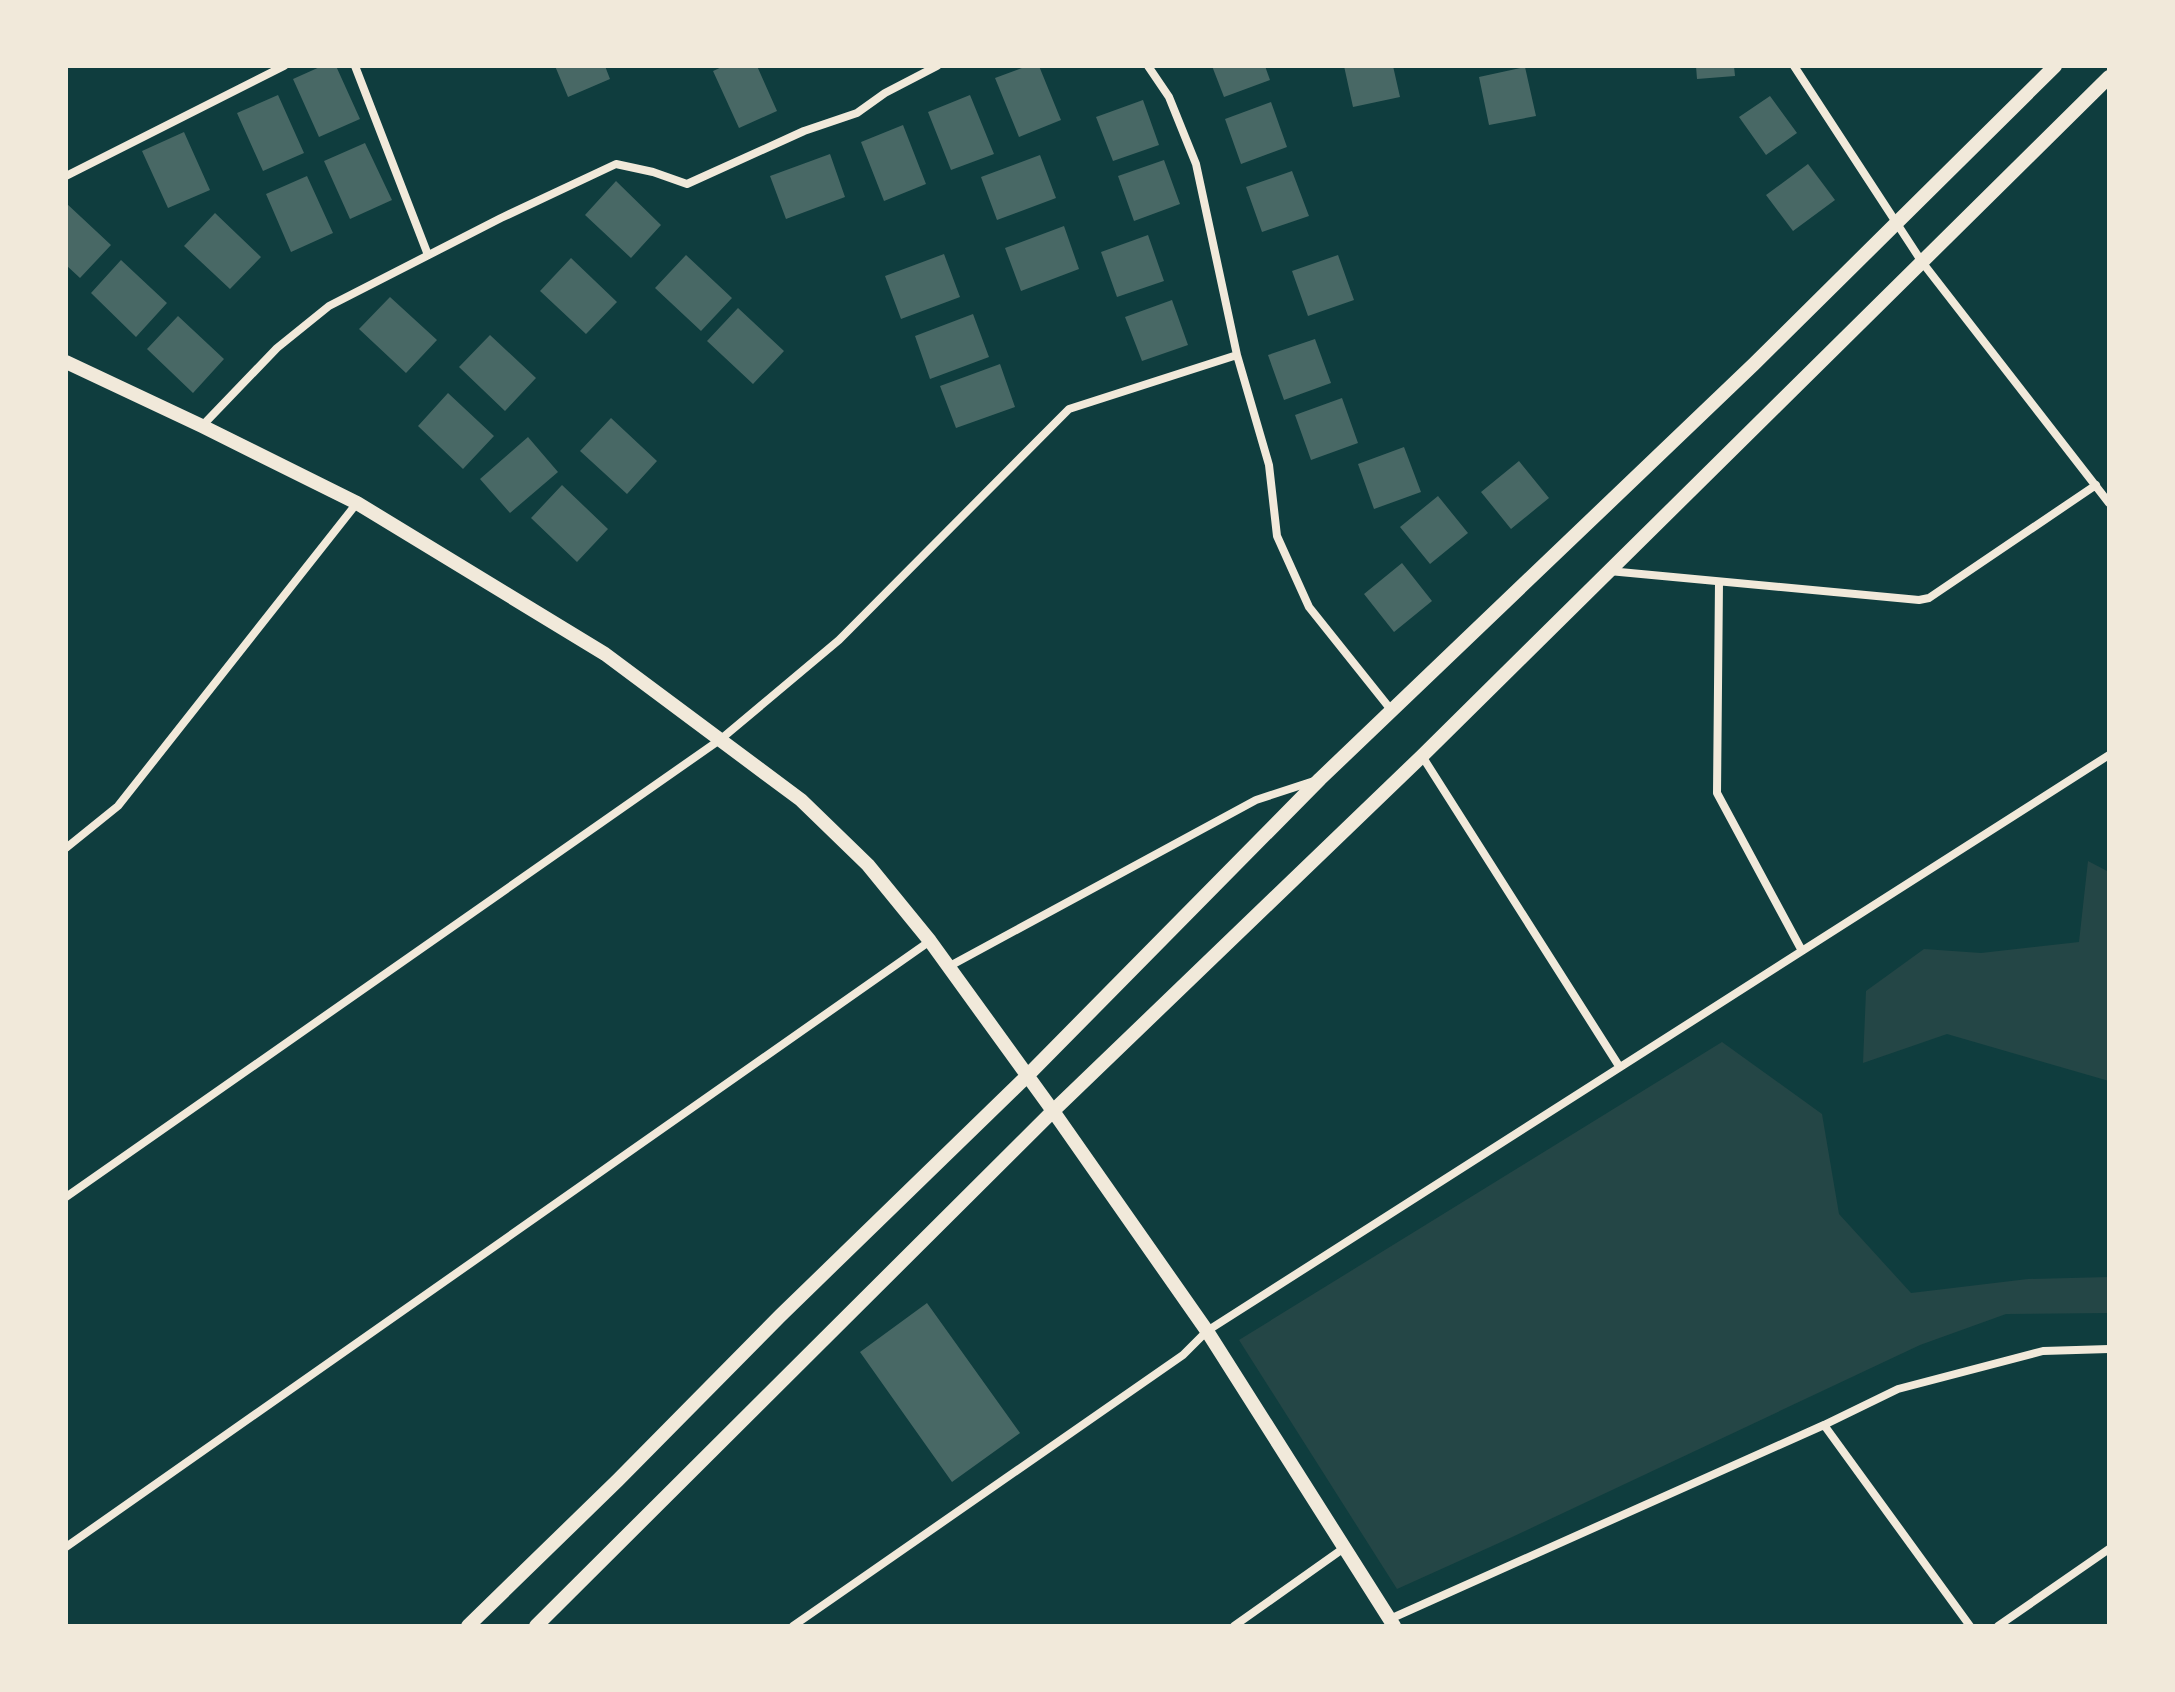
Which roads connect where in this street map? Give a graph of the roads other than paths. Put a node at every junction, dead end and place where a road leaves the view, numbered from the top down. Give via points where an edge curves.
1 (284, 66) edge
2 (355, 66) edge
3 (1148, 66) edge
4 (1794, 66) edge
5 (2055, 66) edge
6 (931, 67) edge
7 (2109, 77) edge
8 (66, 176) edge
9 (1897, 224) junction
10 (428, 255) junction
11 (1922, 262) junction
12 (1237, 355) junction
13 (66, 362) edge
14 (202, 426) junction
15 (2096, 485) junction
16 (357, 503) junction
17 (2109, 503) edge
18 (1609, 571) junction
19 (1719, 582) junction
20 (1392, 711) junction
21 (721, 739) junction
22 (2109, 755) edge
23 (1422, 756) junction
24 (1320, 779) junction
25 (66, 848) edge
26 (930, 941) junction
27 (1801, 949) junction
28 (948, 967) junction
29 (1619, 1066) junction
30 (1027, 1076) junction
31 (1053, 1111) junction
32 (66, 1197) edge
33 (1207, 1331) junction
34 (2109, 1349) edge
35 (1824, 1425) junction
36 (66, 1547) edge
37 (1344, 1548) junction
38 (2109, 1549) edge
39 (1392, 1623) edge
40 (468, 1626) edge
41 (536, 1626) edge
42 (793, 1626) edge
43 (1234, 1626) edge
44 (1970, 1626) edge
45 (1998, 1626) edge

1 - 8 street
2 - 10 street
3 - 12 street via 1169,97 1196,164
4 - 9 street
5 - 9 street
6 - 10 street via 857,113 687,184 616,164
7 - 11 street
9 - 11 street
9 - 20 street
10 - 14 street via 329,306 277,348
11 - 15 street
11 - 18 street
12 - 20 street via 1269,465 1277,536 1309,607
12 - 21 street via 1069,409 839,640
13 - 14 street
14 - 16 street
15 - 17 street
15 - 19 street via 1929,598
16 - 21 street via 605,654
16 - 25 street via 118,806
18 - 19 street
18 - 23 street
19 - 27 street via 1717,793
20 - 24 street
21 - 26 street via 801,800 868,865
21 - 32 street
22 - 27 street
23 - 29 street
23 - 31 street
24 - 28 street via 1256,800
24 - 30 street
26 - 28 street
26 - 36 street
27 - 29 street
28 - 30 street
29 - 33 street
30 - 31 street
30 - 40 street
31 - 33 street
31 - 41 street
33 - 37 street
33 - 42 street via 1183,1355
34 - 35 street via 2043,1351 1898,1389
35 - 39 street
35 - 44 street
37 - 39 street
37 - 43 street
38 - 45 street

